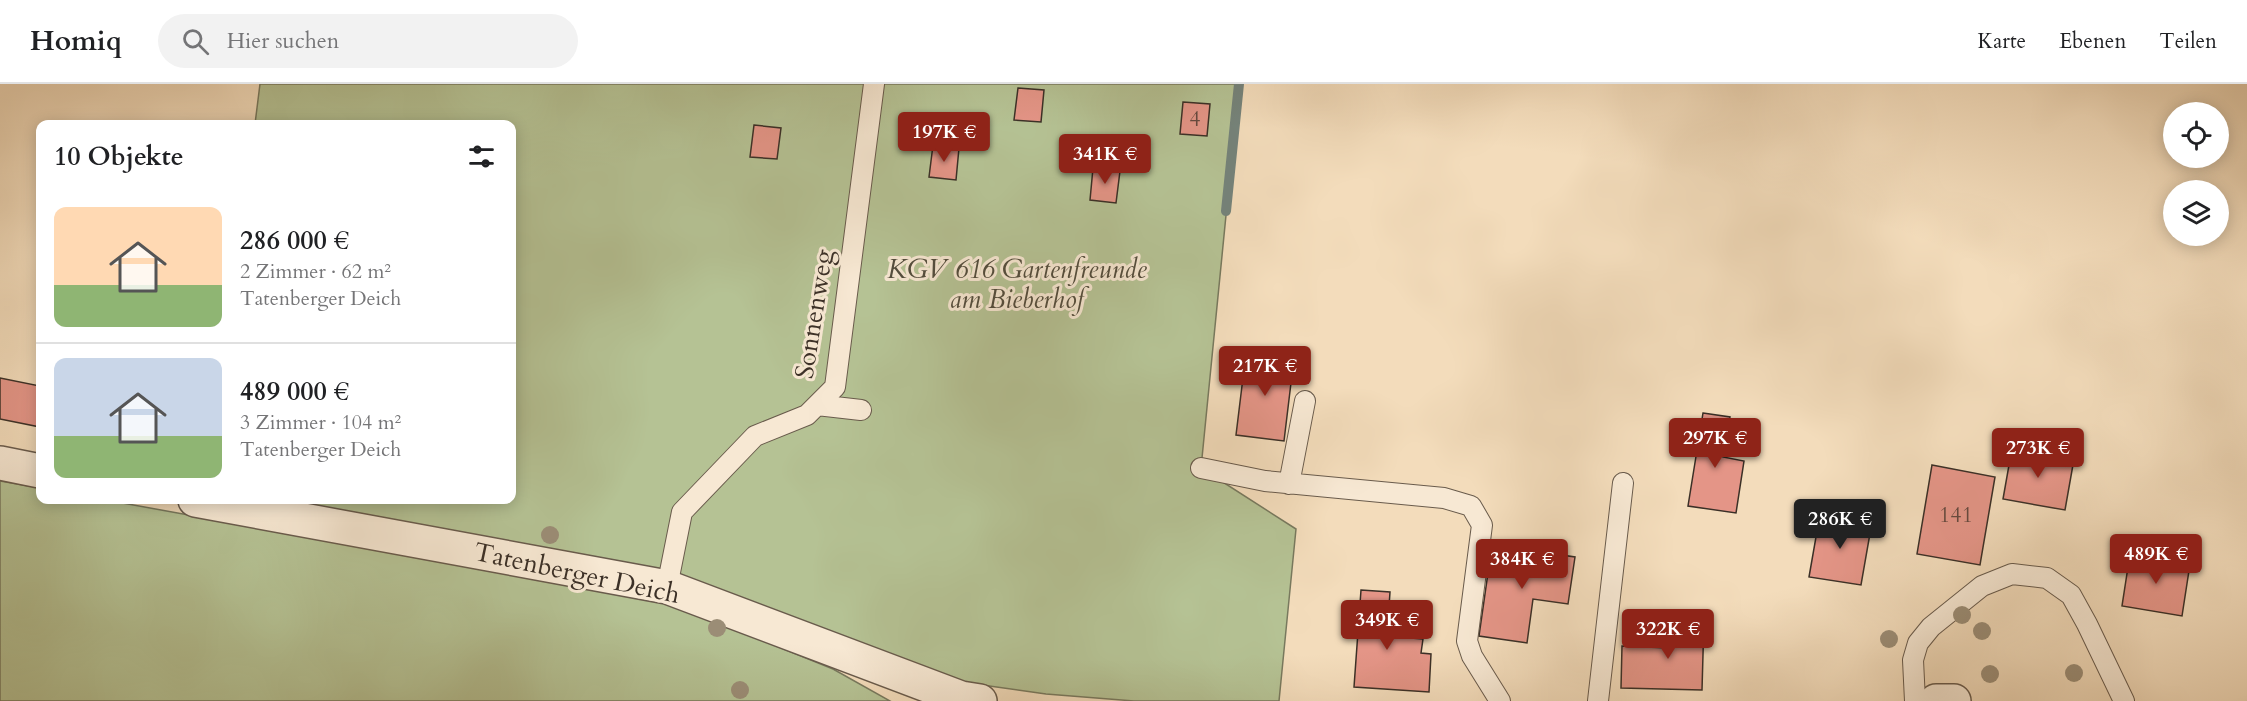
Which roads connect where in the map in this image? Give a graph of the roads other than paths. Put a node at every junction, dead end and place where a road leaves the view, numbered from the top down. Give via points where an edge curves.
1 (873, 84) edge
2 (1305, 401) dead end
3 (817, 405) junction
4 (861, 410) dead end
5 (0, 463) edge
6 (1201, 468) dead end
7 (36, 470) edge
8 (1623, 483) dead end
9 (1289, 484) junction
10 (217, 504) edge
11 (667, 587) junction
12 (980, 701) edge
13 (1500, 701) edge
14 (1598, 701) edge
15 (1915, 701) edge
16 (1936, 701) edge
17 (1954, 701) edge
18 (2124, 701) edge

1 - 3 lane, Sonnenweg via 835,387
2 - 9 lane
3 - 4 lane
3 - 11 lane, Sonnenweg via 807,415 755,436 682,512
5 - 7 street
6 - 9 lane
8 - 14 lane
9 - 13 lane via 1444,498 1471,506 1482,525 1467,641
10 - 11 street, Tatenberger Deich
11 - 12 street, Tatenberger Deich via 961,698
15 - 18 lane via 1912,677 1918,643 1931,627 1982,586 2012,574 2047,578 2071,595
16 - 17 street

